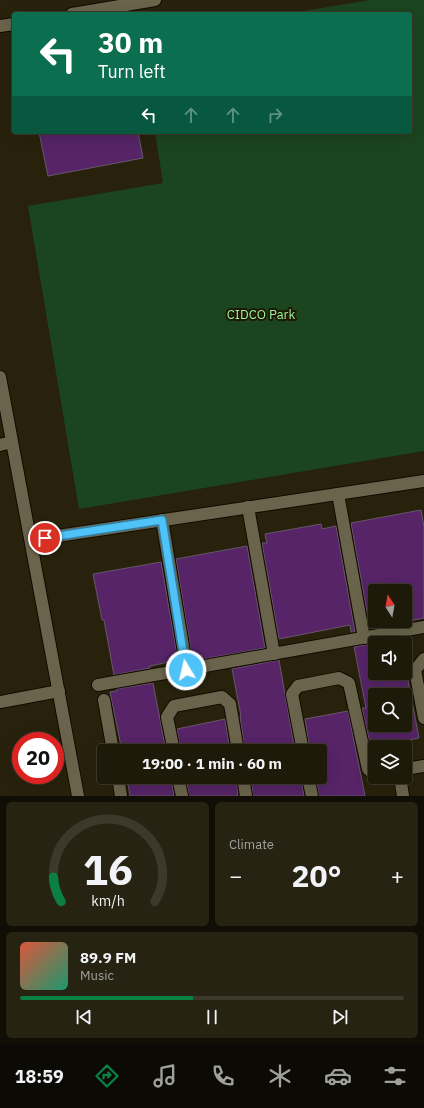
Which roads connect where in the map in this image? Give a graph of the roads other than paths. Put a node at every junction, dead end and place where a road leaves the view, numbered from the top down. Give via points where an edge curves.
1 (156, 0) edge
2 (84, 12) edge
3 (12, 24) edge
4 (0, 26) edge
5 (0, 377) edge
6 (12, 442) junction
7 (0, 445) edge
8 (424, 481) edge
9 (338, 494) junction
10 (248, 507) junction
11 (162, 520) junction
12 (31, 540) junction
13 (424, 627) edge
14 (364, 638) junction
15 (274, 654) junction
16 (424, 659) edge
17 (186, 670) junction
18 (98, 685) dead end
19 (59, 691) junction
20 (104, 700) dead end
21 (0, 702) edge
22 (424, 718) edge
23 (112, 744) edge
24 (173, 744) edge
25 (237, 744) edge
26 (302, 744) edge
27 (424, 766) edge
28 (412, 768) edge
29 (368, 769) edge
30 (119, 784) edge
31 (179, 784) edge
32 (243, 784) edge
33 (309, 784) edge
34 (401, 784) edge
35 (78, 796) edge
36 (121, 796) edge
37 (182, 796) edge
38 (246, 796) edge
39 (312, 796) edge
40 (403, 796) edge

1 - 2 street
3 - 4 street
5 - 6 street
6 - 7 street
6 - 12 street
8 - 9 street
9 - 10 street
9 - 14 street
10 - 11 street
10 - 15 street
11 - 12 street
11 - 17 street
12 - 19 street
13 - 14 street
14 - 15 street
15 - 17 street
16 - 22 street via 415,670
17 - 18 street
19 - 21 street
19 - 35 street
20 - 23 street
24 - 25 street via 167,717 174,706 222,697 230,704
26 - 29 street via 292,694 298,686 339,678 349,683
27 - 28 street
30 - 36 street
31 - 37 street
32 - 38 street
33 - 39 street
34 - 40 street

